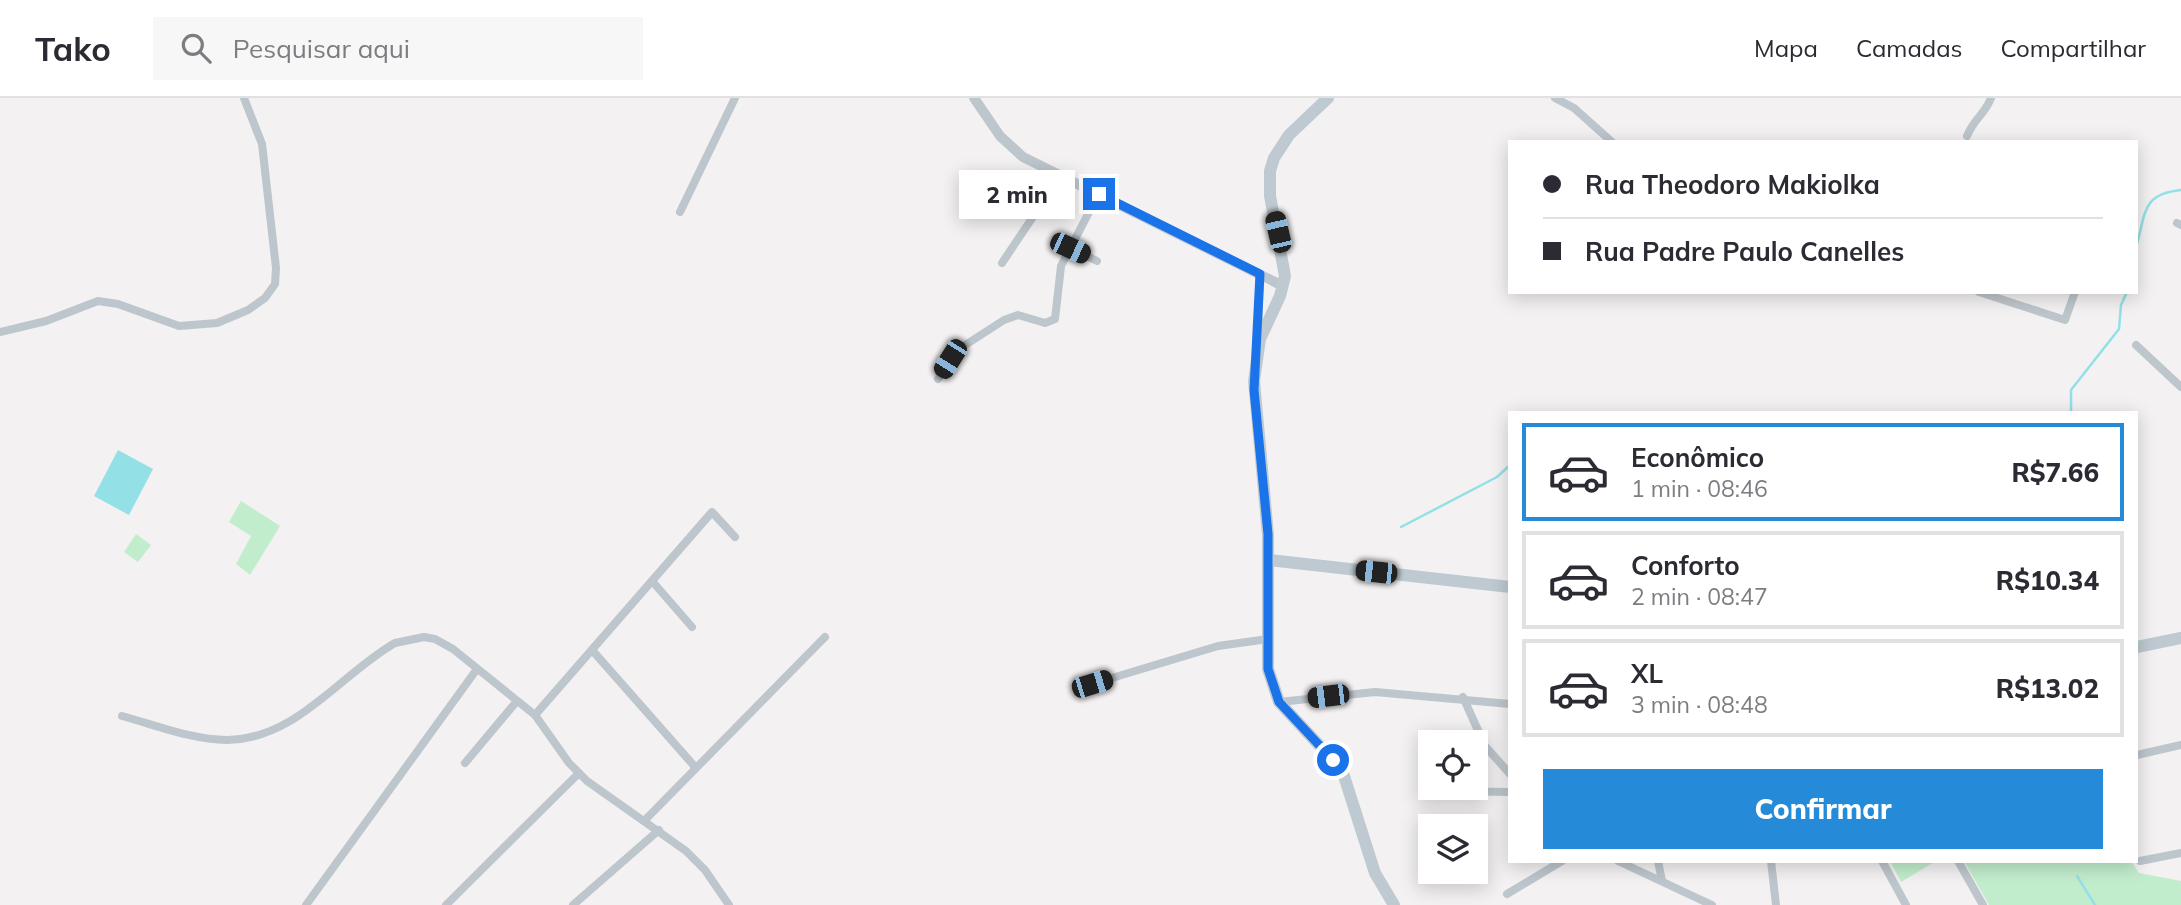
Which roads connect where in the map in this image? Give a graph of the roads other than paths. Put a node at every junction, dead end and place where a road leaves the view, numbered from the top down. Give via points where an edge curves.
1 (244, 98) edge
2 (735, 98) edge
3 (974, 98) edge
4 (1328, 98) edge
5 (1555, 98) edge
6 (1991, 98) edge
7 (1967, 136) dead end
8 (1610, 140) edge
9 (1061, 175) junction
10 (1099, 194) junction
11 (680, 212) dead end
12 (1070, 248) junction
13 (1097, 261) dead end
14 (1002, 263) dead end
15 (1260, 274) junction
16 (1283, 286) junction
17 (1985, 294) edge
18 (2074, 294) edge
19 (0, 332) edge
20 (2136, 345) dead end
21 (1257, 351) junction
22 (937, 379) dead end
23 (2181, 387) edge
24 (735, 537) dead end
25 (1269, 560) junction
26 (652, 581) junction
27 (1508, 587) edge
28 (692, 627) dead end
29 (825, 637) dead end
30 (2181, 638) edge
31 (1268, 639) junction
32 (2138, 647) edge
33 (592, 650) junction
34 (477, 669) junction
35 (1092, 684) dead end
36 (1463, 697) junction
37 (517, 701) junction
38 (1279, 702) junction
39 (1508, 704) edge
40 (535, 715) junction
41 (122, 716) dead end
42 (2181, 746) edge
43 (2138, 755) edge
44 (466, 763) dead end
45 (696, 768) junction
46 (1508, 772) edge
47 (579, 773) junction
48 (1488, 792) edge
49 (1508, 792) edge
50 (645, 820) junction
51 (659, 830) junction
52 (2181, 853) edge
53 (2140, 861) dead end
54 (1559, 863) edge
55 (1622, 863) edge
56 (1658, 863) edge
57 (1771, 863) edge
58 (1883, 863) edge
59 (1959, 863) edge
60 (1662, 881) junction
61 (1507, 894) dead end
62 (306, 905) edge
63 (446, 905) edge
64 (573, 905) edge
65 (729, 905) edge
66 (1394, 905) edge
67 (1712, 905) edge
68 (1776, 905) edge
69 (1906, 905) edge
70 (1983, 905) edge

1 - 19 street via 262,144 276,268 275,284 265,298 238,315 204,326 168,323 118,303 99,301
2 - 11 street
3 - 9 street via 1008,145
4 - 16 main road via 1289,135 1270,171
5 - 8 street via 1574,108
6 - 7 street
9 - 10 street
9 - 14 street
10 - 12 street
10 - 15 street
12 - 13 street
12 - 22 street via 1059,272 1055,319 1040,322 1018,315 1003,320 959,349
15 - 16 street
15 - 21 street
16 - 21 main road
17 - 18 street via 2065,320
20 - 23 street
21 - 25 main road via 1254,390
24 - 26 street via 712,512
25 - 27 main road
25 - 31 main road
26 - 28 street
26 - 33 street
29 - 45 street
30 - 32 main road
31 - 35 street via 1218,646
31 - 38 main road via 1269,678
33 - 40 street
33 - 45 street
34 - 37 street
34 - 41 street via 445,643 414,637 376,655 286,724 255,736 213,739
34 - 62 street
36 - 38 street via 1376,692
36 - 39 street
36 - 46 street via 1485,746
37 - 40 street
37 - 44 street
38 - 66 main road via 1344,776 1375,873
40 - 47 street
42 - 43 street
45 - 50 street
47 - 50 street
47 - 63 street
48 - 49 street
50 - 51 street
51 - 64 street
51 - 65 street via 696,860
52 - 53 street
54 - 61 street
55 - 60 street
56 - 60 street
57 - 68 street
58 - 69 street
59 - 70 street
60 - 67 street

